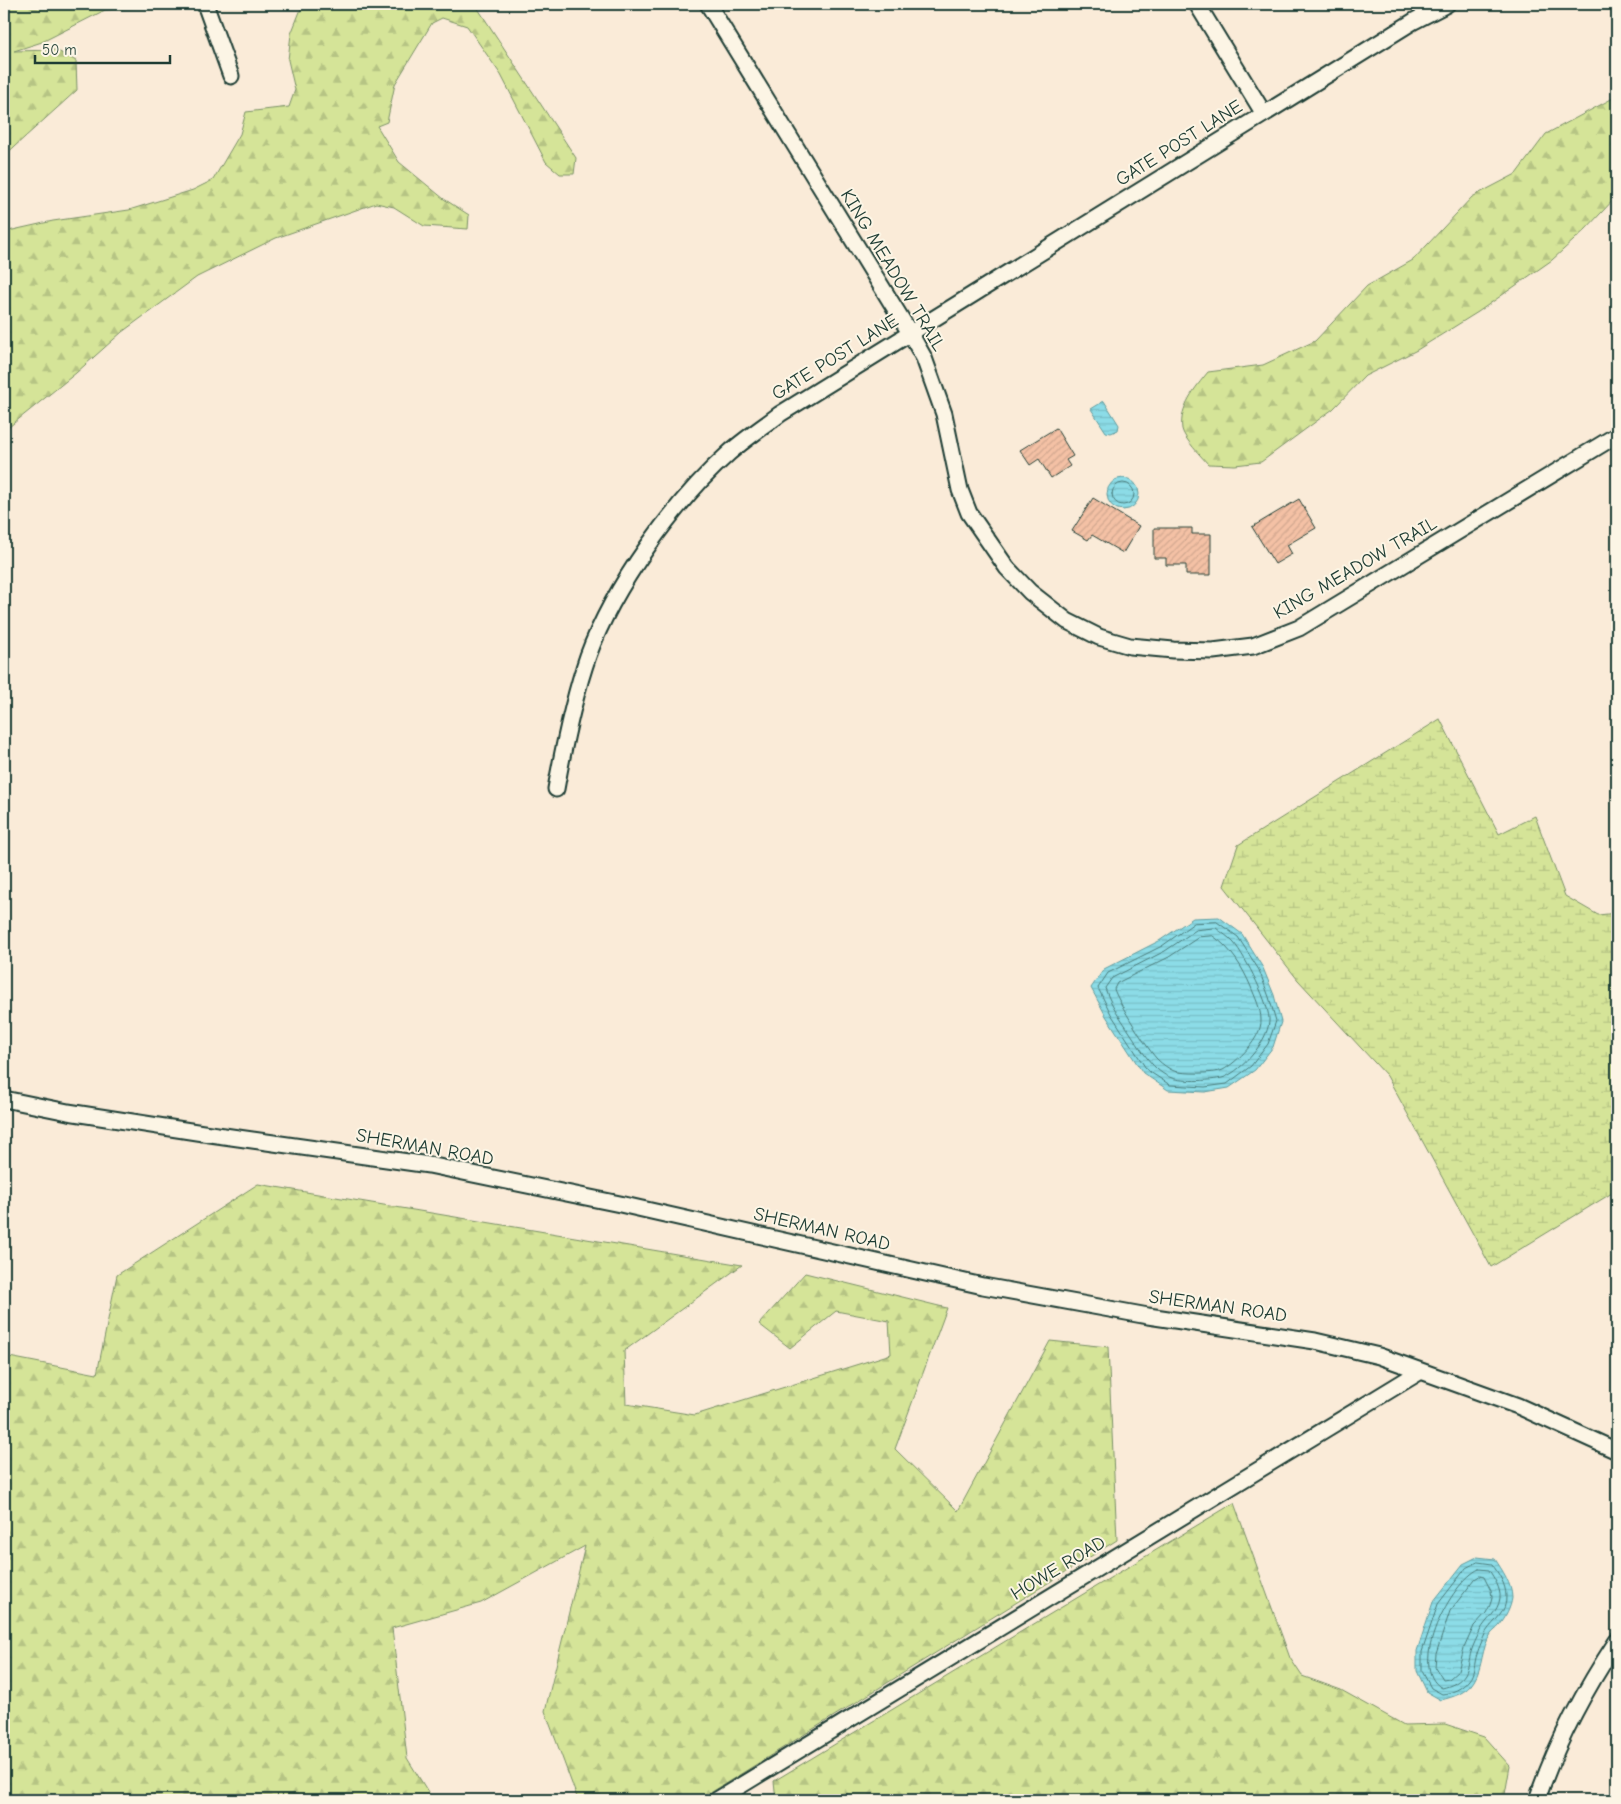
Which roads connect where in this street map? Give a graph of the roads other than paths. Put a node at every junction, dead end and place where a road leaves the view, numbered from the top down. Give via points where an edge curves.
1 (205, 4) edge
2 (708, 4) edge
3 (1197, 4) edge
4 (1448, 4) edge
5 (231, 76) dead end
6 (1264, 114) junction
7 (910, 333) junction
8 (1617, 435) edge
9 (556, 788) dead end
10 (4, 1099) edge
11 (1422, 1371) junction
12 (1617, 1451) edge
13 (1617, 1641) edge
14 (717, 1800) edge
15 (1537, 1800) edge

1 - 5 street
2 - 7 street, KING MEADOW TRAIL
3 - 6 street
4 - 6 street, GATE POST LANE via 1414,20
6 - 7 street, GATE POST LANE
7 - 8 street, KING MEADOW TRAIL via 924,358 941,406 962,495 986,541 1030,592 1067,621 1099,637 1130,646 1213,651 1253,646 1299,628
7 - 9 street, GATE POST LANE via 780,414 730,452 690,492 640,558 602,624 588,657 565,734
10 - 11 street, SHERMAN ROAD via 194,1132 429,1165 620,1204 983,1286 1148,1316 1315,1341 1379,1356
11 - 12 street, SHERMAN ROAD via 1518,1406
11 - 14 street, HOWE ROAD
13 - 15 street via 1573,1712

